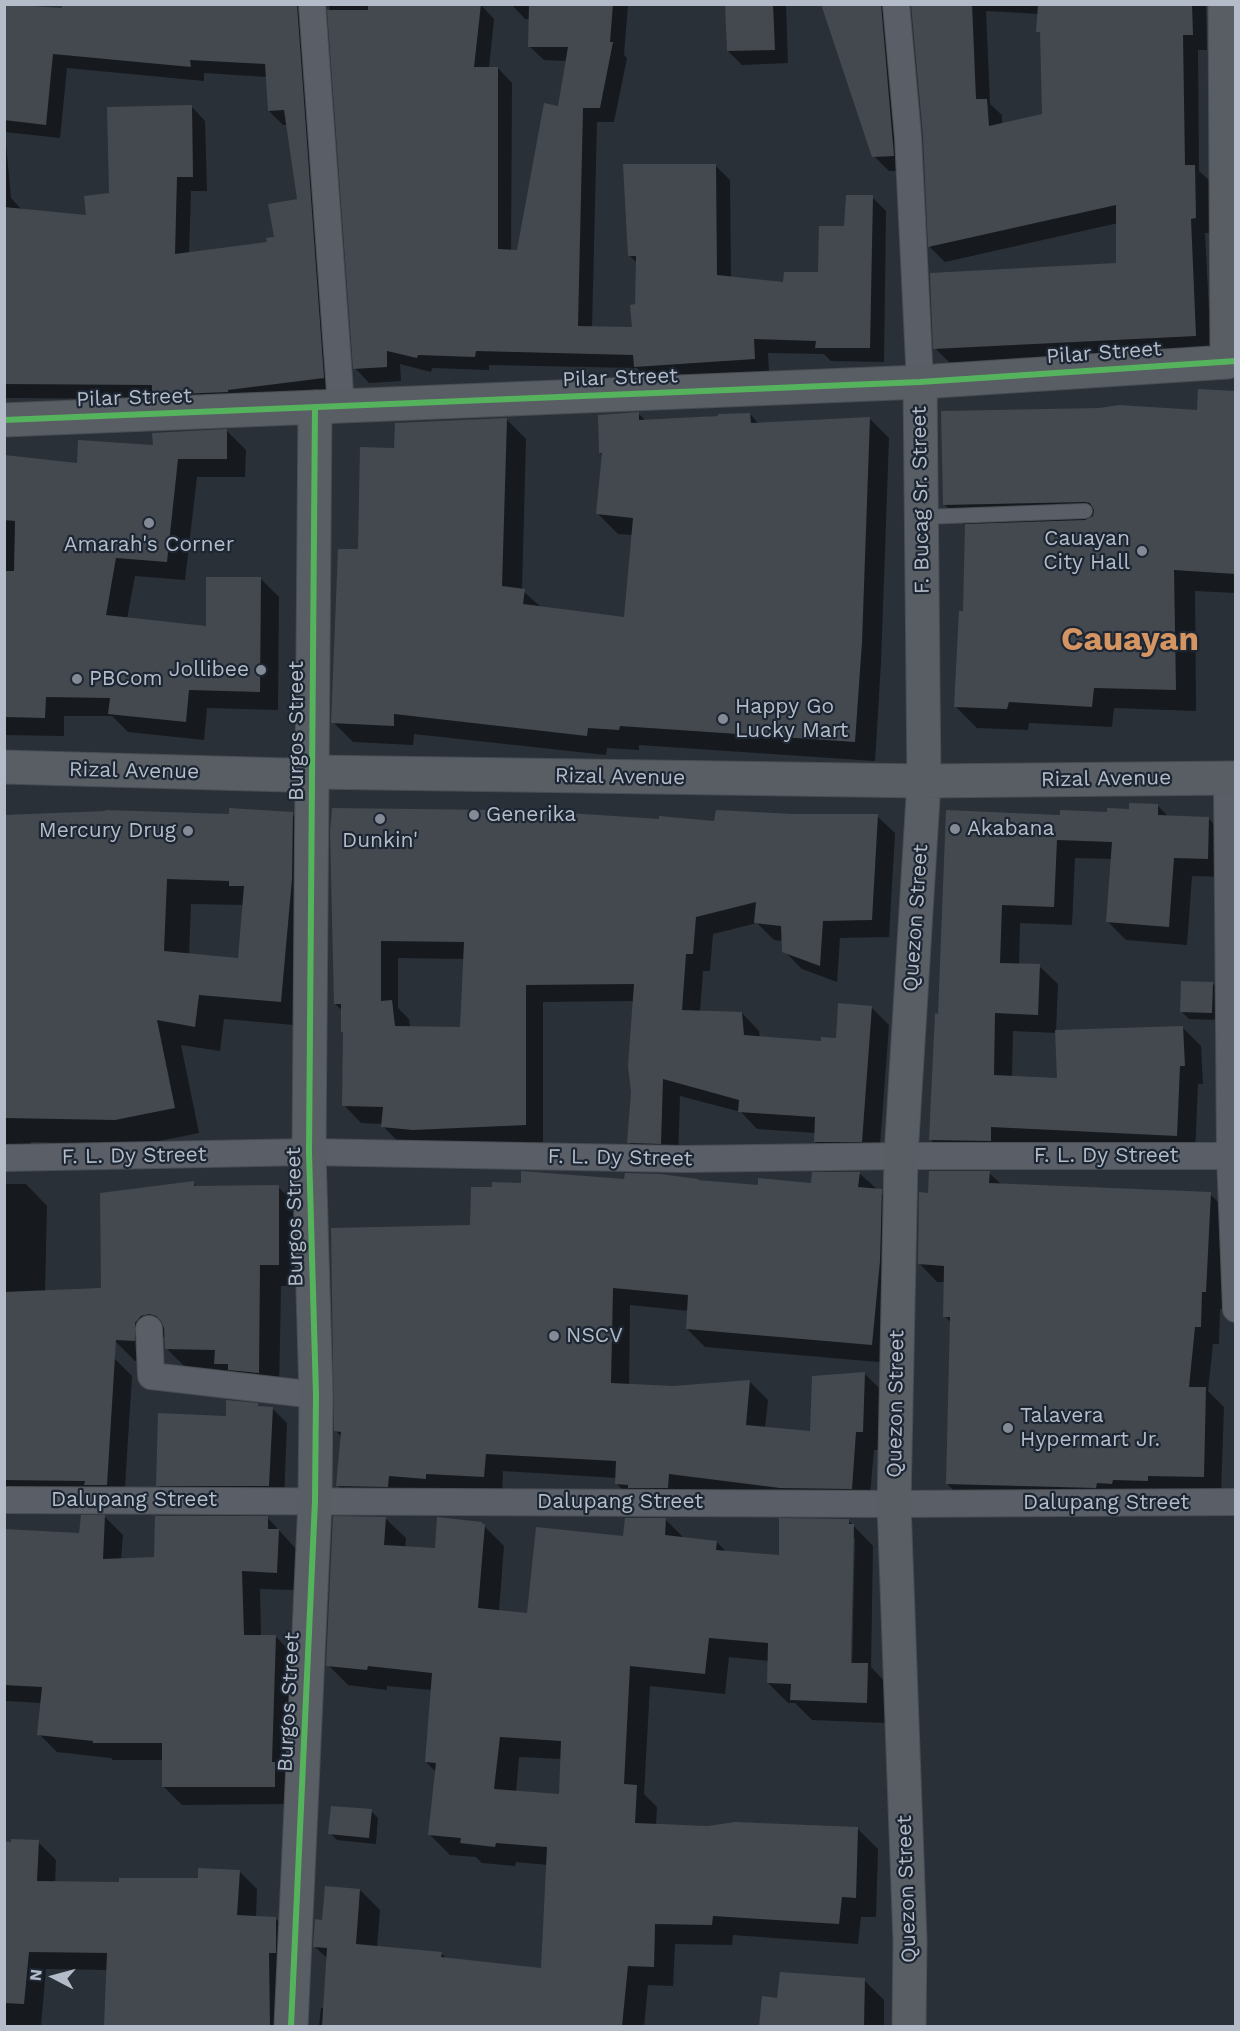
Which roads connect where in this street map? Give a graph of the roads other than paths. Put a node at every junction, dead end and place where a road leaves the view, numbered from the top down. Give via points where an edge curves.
1 (312, 4) edge
2 (896, 4) edge
3 (1225, 4) edge
4 (1231, 362) edge
5 (920, 382) junction
6 (328, 406) junction
7 (4, 420) edge
8 (1085, 511) dead end
9 (922, 517) junction
10 (4, 767) edge
11 (313, 772) junction
12 (1231, 778) edge
13 (924, 781) junction
14 (309, 1152) junction
15 (901, 1156) junction
16 (1233, 1156) edge
17 (4, 1158) edge
18 (1236, 1309) edge
19 (149, 1329) dead end
20 (316, 1395) junction
21 (4, 1500) edge
22 (315, 1501) junction
23 (1236, 1502) edge
24 (894, 1504) junction
25 (291, 2026) edge
26 (909, 2026) edge

1 - 6 street
2 - 5 street, F. Bucag Sr. Street via 908,137
3 - 4 street
4 - 5 street, Pilar Street
5 - 6 street, Pilar Street
5 - 9 street, F. Bucag Sr. Street
6 - 7 street, Pilar Street
6 - 11 street, Burgos Street
8 - 9 lane
9 - 13 street, F. Bucag Sr. Street
10 - 11 street, Rizal Avenue via 287,775
11 - 13 street, Rizal Avenue
11 - 14 street, Burgos Street
12 - 13 street, Rizal Avenue
12 - 16 street
13 - 15 street, Quezon Street
14 - 15 street, F. L. Dy Street via 683,1159
14 - 17 street, F. L. Dy Street
14 - 20 street, Burgos Street
15 - 16 street, F. L. Dy Street
15 - 24 street, Quezon Street
16 - 18 street
19 - 20 street via 151,1376
20 - 22 street, Burgos Street
21 - 22 street, Dalupang Street
22 - 24 street, Dalupang Street
22 - 25 street, Burgos Street
23 - 24 street, Dalupang Street
24 - 26 street, Quezon Street via 910,1941

